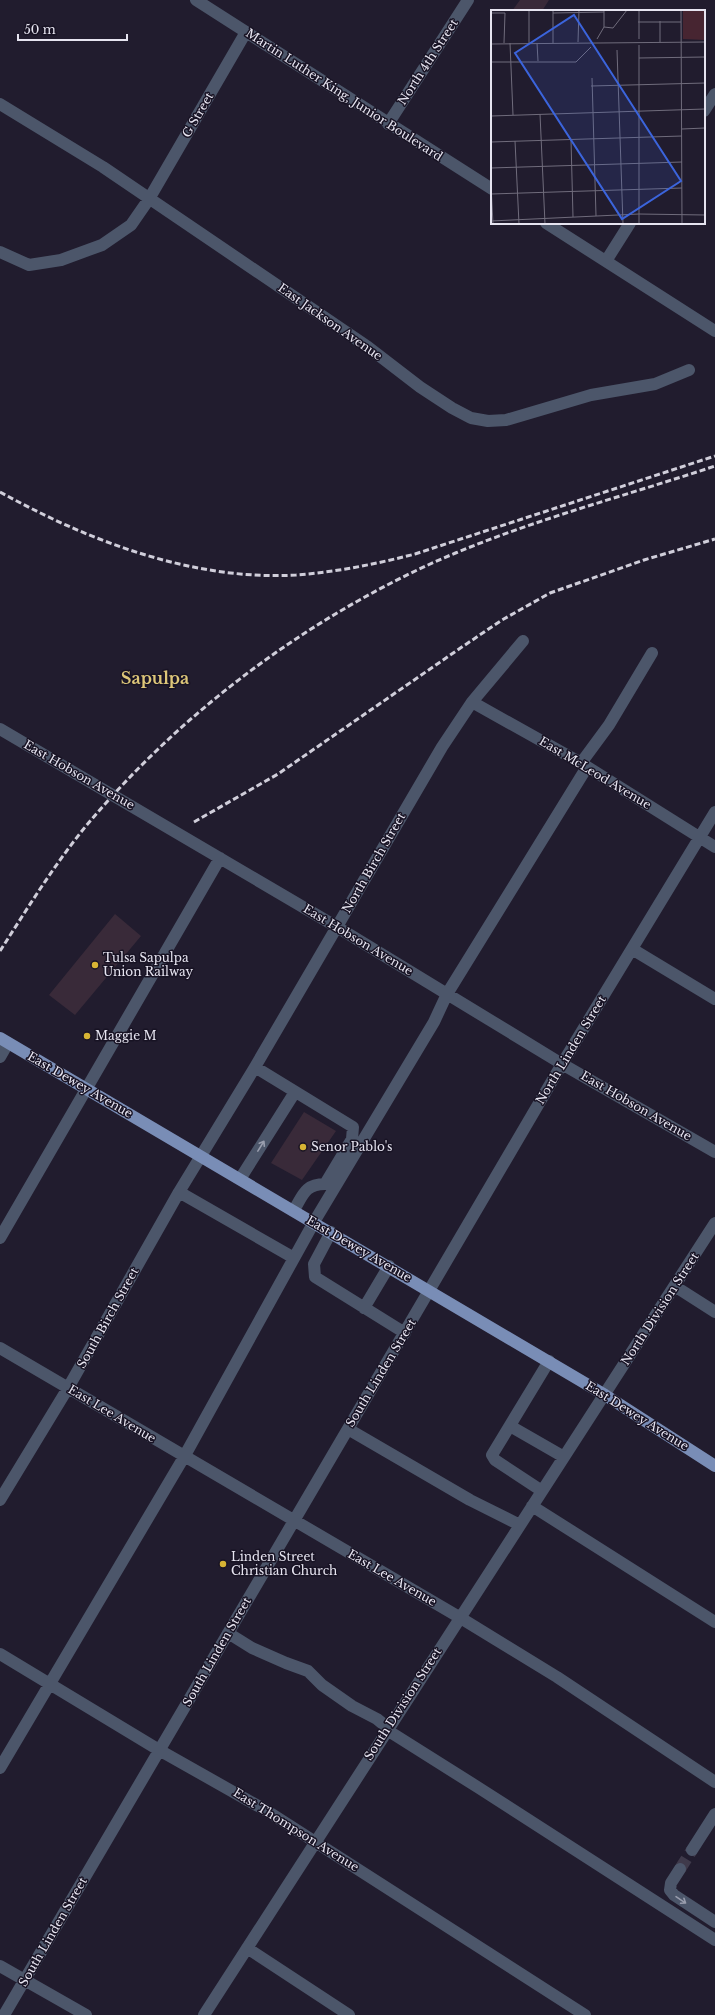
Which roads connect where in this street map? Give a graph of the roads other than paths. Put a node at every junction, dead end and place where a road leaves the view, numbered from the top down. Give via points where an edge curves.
1 (196, 0) edge
2 (468, 0) edge
3 (246, 32) junction
4 (715, 94) edge
5 (0, 104) edge
6 (705, 109) edge
7 (388, 124) junction
8 (491, 188) edge
9 (150, 198) junction
10 (548, 224) edge
11 (629, 224) edge
12 (0, 252) edge
13 (606, 261) junction
14 (715, 331) edge
15 (689, 370) dead end
16 (523, 641) dead end
17 (652, 653) dead end
18 (472, 702) junction
19 (0, 729) edge
20 (584, 765) junction
21 (715, 812) edge
22 (700, 837) junction
23 (715, 847) edge
24 (220, 858) junction
25 (337, 927) junction
26 (632, 949) junction
27 (447, 994) junction
28 (715, 999) edge
29 (4, 1041) edge
30 (0, 1057) edge
31 (562, 1064) junction
32 (255, 1067) junction
33 (87, 1089) junction
34 (295, 1092) junction
35 (715, 1152) edge
36 (201, 1155) junction
37 (240, 1179) junction
38 (179, 1192) junction
39 (294, 1210) junction
40 (314, 1222) junction
41 (715, 1223) edge
42 (331, 1232) junction
43 (0, 1238) edge
44 (294, 1258) junction
45 (389, 1266) junction
46 (676, 1287) junction
47 (430, 1290) junction
48 (364, 1308) junction
49 (715, 1312) edge
50 (405, 1333) junction
51 (0, 1348) edge
52 (549, 1361) junction
53 (68, 1388) junction
54 (605, 1395) junction
55 (510, 1426) junction
56 (348, 1429) junction
57 (184, 1457) junction
58 (564, 1457) junction
59 (715, 1466) edge
60 (542, 1491) junction
61 (0, 1500) edge
62 (532, 1506) junction
63 (294, 1521) junction
64 (520, 1525) junction
65 (459, 1618) junction
66 (715, 1622) edge
67 (228, 1633) junction
68 (0, 1654) edge
69 (52, 1684) junction
70 (387, 1729) junction
71 (159, 1750) junction
72 (0, 1768) edge
73 (715, 1782) edge
74 (715, 1814) edge
75 (316, 1841) junction
76 (692, 1850) tunnel mouth
77 (680, 1869) tunnel mouth
78 (715, 1922) edge
79 (715, 1940) edge
80 (247, 1948) junction
81 (0, 1966) edge
82 (25, 1980) junction
83 (4, 2015) edge
84 (86, 2015) edge
85 (204, 2015) edge
86 (349, 2015) edge
87 (585, 2015) edge

1 - 3 street, Martin Luther King, Junior Boulevard
2 - 7 street, North 4th Street
3 - 7 street, Martin Luther King, Junior Boulevard
3 - 9 street, G Street
4 - 6 street
5 - 9 street, East Jackson Avenue
7 - 8 street, Martin Luther King, Junior Boulevard
9 - 12 street, G Street via 131,225 102,245 82,253 61,260 29,265
9 - 15 street, East Jackson Avenue via 368,347 420,387 471,418 488,421 506,420 591,395 655,384
10 - 13 street
11 - 13 street
13 - 14 street
16 - 18 street, North Birch Street
17 - 20 street
18 - 20 street, East McLeod Avenue
18 - 25 street, North Birch Street via 442,747
19 - 24 street, East Hobson Avenue
20 - 22 street, East McLeod Avenue
20 - 27 street
21 - 22 street, North Linden Street
22 - 23 street, East McLeod Avenue
22 - 26 street, North Linden Street
24 - 25 street, East Hobson Avenue
24 - 33 street
25 - 27 street, East Hobson Avenue
25 - 32 street, North Birch Street
26 - 28 street
26 - 31 street, North Linden Street
27 - 31 street, East Hobson Avenue
27 - 40 street via 434,1022
29 - 30 street
29 - 33 main road, East Dewey Avenue
31 - 35 street, East Hobson Avenue
31 - 47 street, North Linden Street
32 - 34 street
32 - 36 street, North Birch Street
33 - 36 main road, East Dewey Avenue
33 - 43 street
37 -> 34 street
34 - 39 street via 353,1127 352,1138 325,1184 318,1184 306,1190
36 - 37 main road, East Dewey Avenue
36 - 38 street, South Birch Street
37 - 39 main road, East Dewey Avenue
38 - 44 street
38 - 53 street, South Birch Street
39 - 40 main road, East Dewey Avenue
40 - 42 main road, East Dewey Avenue
40 - 44 street
41 - 46 street, North Division Street
42 - 45 main road, East Dewey Avenue
42 - 48 street via 314,1264 315,1277
44 - 57 street
45 - 47 main road, East Dewey Avenue
45 - 48 street
46 - 49 street
46 - 54 street, North Division Street
47 - 50 street, South Linden Street
47 - 52 main road, East Dewey Avenue
48 - 50 street
50 - 56 street, South Linden Street
51 - 53 street, East Lee Avenue
52 - 54 main road, East Dewey Avenue
52 - 55 street
53 - 57 street, East Lee Avenue
53 - 61 street, South Birch Street
54 - 58 street, South Division Street
54 - 59 main road, East Dewey Avenue
55 - 58 street
55 - 60 street via 492,1455 495,1460
56 - 63 street, South Linden Street
56 - 64 street via 470,1500
57 - 63 street, East Lee Avenue
57 - 69 street
58 - 60 street, South Division Street
60 - 62 street, South Division Street
62 - 64 street, South Division Street
62 - 66 street
63 - 65 street, East Lee Avenue
63 - 67 street, South Linden Street
64 - 65 street, South Division Street
65 - 70 street, South Division Street
65 - 73 street, East Lee Avenue via 557,1677
67 - 70 street via 252,1648 308,1671 322,1685 352,1706 377,1719
67 - 71 street, South Linden Street
68 - 69 street, East Thompson Avenue
69 - 71 street, East Thompson Avenue
69 - 72 street
70 - 75 street, South Division Street
70 - 79 street
71 - 75 street, East Thompson Avenue
71 - 82 street, South Linden Street
74 - 76 street
75 - 80 street, South Division Street
75 - 87 street, East Thompson Avenue
77 -> 78 street via 671,1883 670,1890
80 - 85 street, South Division Street
80 - 86 street
81 - 82 street
82 - 83 street, South Linden Street
82 - 84 street

